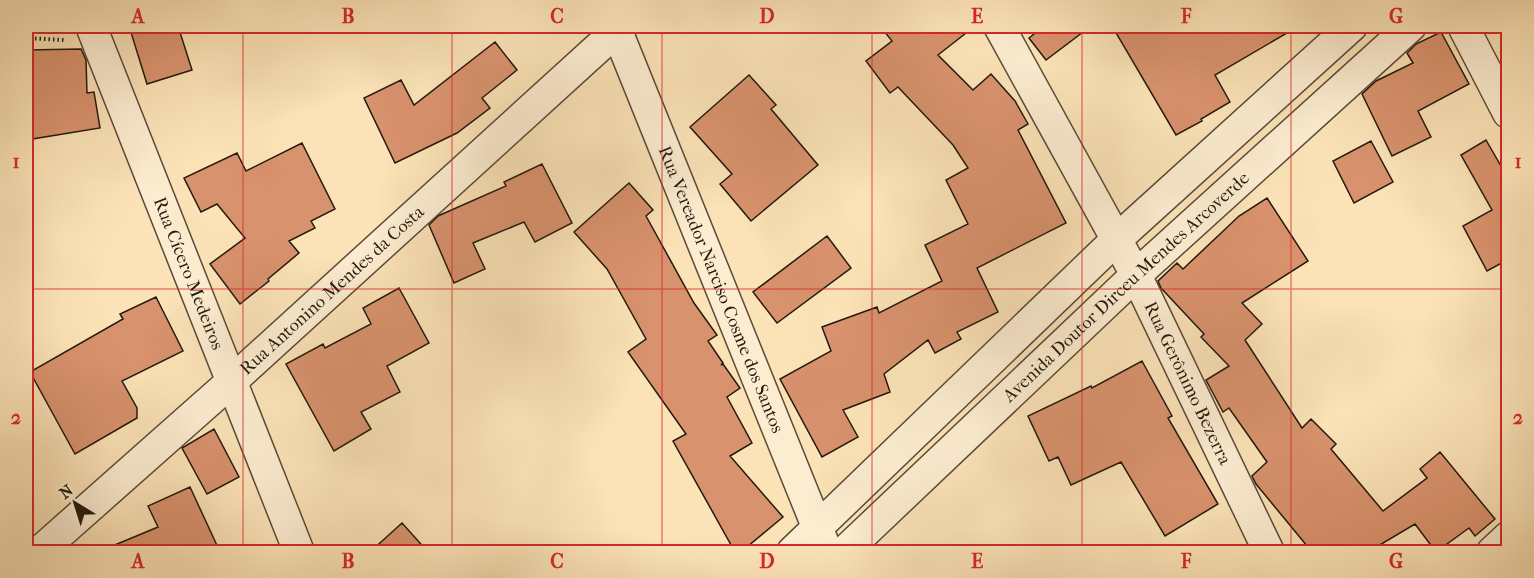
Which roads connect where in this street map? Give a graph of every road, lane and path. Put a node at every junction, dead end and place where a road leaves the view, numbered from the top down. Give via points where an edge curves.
1 (91, 26) edge
2 (999, 26) edge
3 (1352, 26) edge
4 (1411, 26) edge
5 (1463, 26) edge
6 (618, 27) edge
7 (1509, 113) edge
8 (1117, 239) junction
9 (1136, 275) junction
10 (232, 381) junction
11 (1509, 537) edge
12 (823, 540) edge
13 (39, 552) edge
14 (299, 552) edge
15 (792, 552) edge
16 (844, 552) edge
17 (1269, 552) edge
18 (1492, 552) edge

1 - 10 street, Rua Cícero Medeiros
2 - 8 street, Rua Gerônimo Bezerra
3 - 8 street, Avenida Doutor Dirceu Mendes Arcoverde
4 - 9 street, Avenida Doutor Dirceu Mendes Arcoverde
5 - 7 street
6 - 10 street, Rua Antonino Mendes da Costa
6 - 12 street, Rua Vereador Narciso Cosme dos Santos
8 - 9 street, Rua Gerônimo Bezerra
8 - 12 street, Avenida Doutor Dirceu Mendes Arcoverde
9 - 16 street, Avenida Doutor Dirceu Mendes Arcoverde
9 - 17 street, Rua Gerônimo Bezerra
10 - 13 street, Rua Antonino Mendes da Costa
10 - 14 street, Rua Cícero Medeiros
11 - 18 street
12 - 15 street, Avenida Doutor Dirceu Mendes Arcoverde

